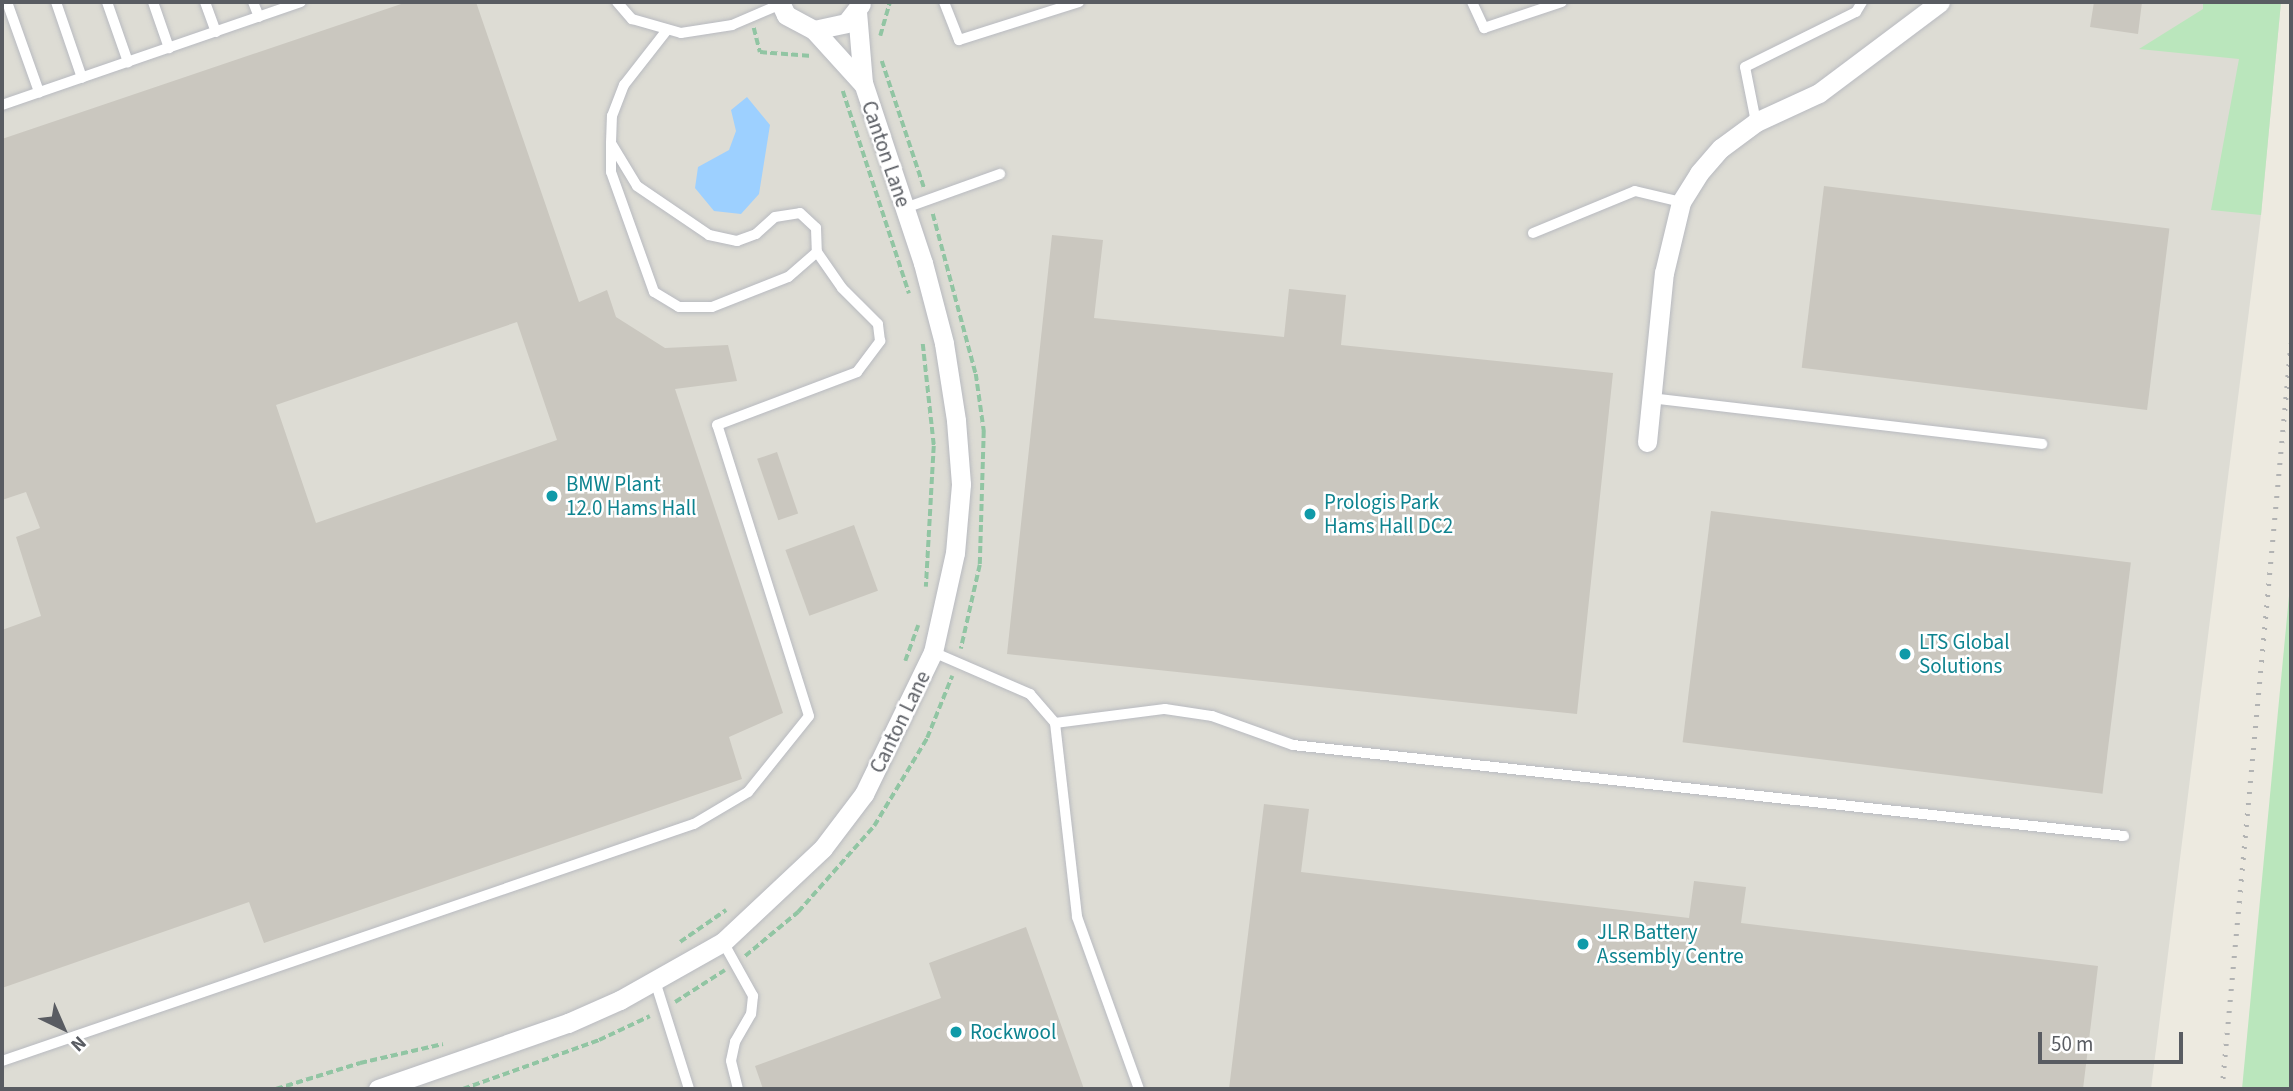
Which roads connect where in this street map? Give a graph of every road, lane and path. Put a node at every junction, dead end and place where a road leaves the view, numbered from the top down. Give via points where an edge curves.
1 (7, 2) edge
2 (56, 2) edge
3 (107, 2) edge
4 (153, 2) edge
5 (205, 2) edge
6 (253, 2) edge
7 (300, 2) edge
8 (617, 2) edge
9 (890, 2) edge
10 (944, 2) edge
11 (1079, 2) edge
12 (1472, 2) edge
13 (1558, 2) edge
14 (1861, 2) edge
15 (1940, 2) edge
16 (780, 3) edge
17 (860, 5) edge
18 (259, 17) junction
19 (667, 30) junction
20 (814, 30) junction
21 (216, 32) junction
22 (880, 42) dead end
23 (169, 48) junction
24 (760, 52) dead end
25 (880, 56) dead end
26 (822, 61) dead end
27 (128, 62) junction
28 (82, 78) junction
29 (839, 81) dead end
30 (863, 83) junction
31 (39, 92) junction
32 (2, 105) edge
33 (1756, 122) junction
34 (611, 143) junction
35 (1000, 174) dead end
36 (929, 200) junction
37 (1681, 202) junction
38 (905, 208) junction
39 (1533, 233) dead end
40 (817, 252) junction
41 (913, 304) dead end
42 (921, 330) dead end
43 (1651, 398) junction
44 (1647, 442) dead end
45 (2042, 444) dead end
46 (926, 591) dead end
47 (920, 618) dead end
48 (933, 652) junction
49 (956, 662) junction
50 (902, 670) dead end
51 (1055, 723) junction
52 (2124, 836) dead end
53 (734, 903) dead end
54 (723, 942) junction
55 (671, 947) dead end
56 (737, 962) junction
57 (655, 981) junction
58 (663, 1009) junction
59 (456, 1041) dead end
60 (2, 1061) edge
61 (276, 1089) edge
62 (378, 1089) edge
63 (463, 1089) edge
64 (690, 1089) edge
65 (738, 1089) edge
66 (1139, 1089) edge

1 - 31 lane
2 - 28 lane
3 - 27 lane
4 - 23 lane
5 - 21 lane
6 - 18 lane
7 - 18 lane
8 - 19 lane via 632,19
9 - 22 path
10 - 11 lane via 959,40
12 - 13 lane via 1483,28
14 - 33 lane via 1856,12 1745,67
15 - 33 street via 1819,93
16 - 19 lane via 732,25 702,31
16 - 20 street, Canton Lane via 786,15
17 - 20 street via 832,29
17 - 30 street, Canton Lane
18 - 21 lane
19 - 34 lane via 624,85 612,116
20 - 30 street, Canton Lane
21 - 23 lane
23 - 27 lane
24 - 26 path via 794,51
25 - 36 path
27 - 28 lane
28 - 31 lane
29 - 41 path
30 - 38 street, Canton Lane
31 - 32 lane
33 - 37 street via 1721,148
34 - 40 lane via 637,186 709,235 737,241 756,234 775,217 800,214 816,228
34 - 40 lane via 611,172 646,279 665,301 679,307 712,307 788,277
35 - 36 lane
36 - 38 lane
36 - 49 path via 976,374 984,431 980,565
37 - 39 lane via 1635,191
37 - 43 street via 1664,273
38 - 48 street, Canton Lane via 944,343 961,484 955,553
40 - 60 lane via 842,288 878,324 880,341 857,372 717,425 809,716 748,792 694,824
42 - 46 path via 934,446
43 - 44 street
43 - 45 lane
47 - 50 path
48 - 49 lane
48 - 54 street, Canton Lane via 864,794 823,848
49 - 51 lane via 1030,694
49 - 56 path via 927,738 878,820 798,912
51 - 52 lane via 1165,709 1212,716 1293,745
51 - 66 lane via 1077,917
53 - 55 path
54 - 56 lane
54 - 57 street, Canton Lane
56 - 58 path
56 - 65 lane via 753,996 751,1014 735,1042 731,1061
57 - 58 lane
57 - 62 street, Canton Lane via 568,1023
58 - 63 path via 599,1040
58 - 64 lane
59 - 61 path

